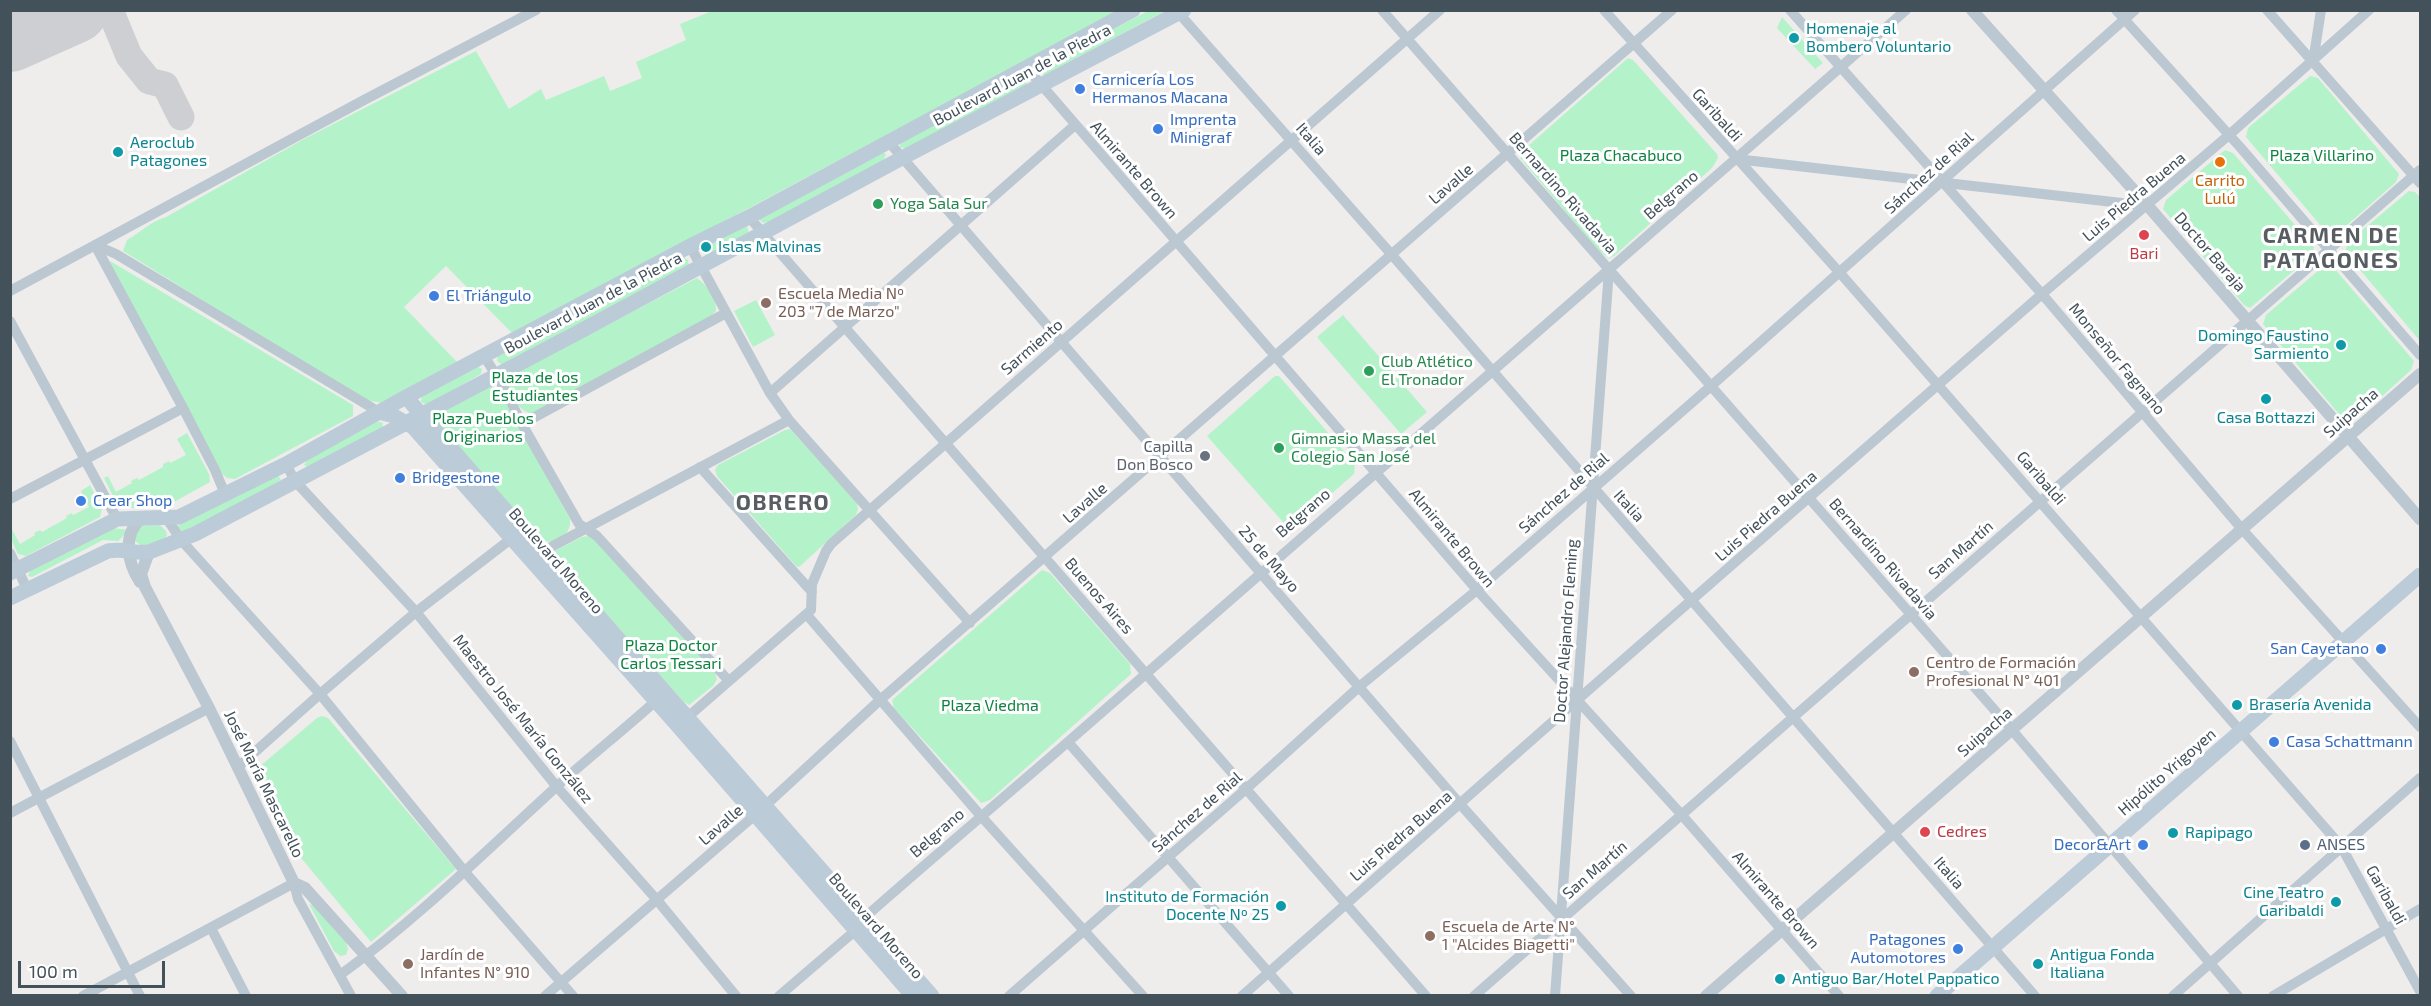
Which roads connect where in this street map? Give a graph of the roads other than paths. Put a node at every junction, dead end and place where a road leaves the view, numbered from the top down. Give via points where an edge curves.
1 (536, 10) edge
2 (1133, 10) edge
3 (1382, 10) edge
4 (1440, 10) edge
5 (1604, 10) edge
6 (1672, 10) edge
7 (1790, 10) edge
8 (1906, 10) edge
9 (1971, 10) edge
10 (2135, 10) edge
11 (2267, 10) edge
12 (2321, 10) edge
13 (2369, 10) edge
14 (1180, 11) edge
15 (2120, 15) edge
16 (1408, 39) junction
17 (1633, 44) junction
18 (2313, 62) junction
19 (1026, 67) junction
20 (1840, 68) junction
21 (1041, 86) junction
22 (2044, 92) junction
23 (1075, 125) junction
24 (2229, 135) junction
25 (1292, 140) junction
26 (888, 141) junction
27 (1508, 154) junction
28 (902, 158) junction
29 (1736, 159) junction
30 (2418, 176) edge
31 (1940, 181) junction
32 (2148, 206) junction
33 (749, 217) junction
34 (962, 226) junction
35 (762, 232) junction
36 (1175, 241) junction
37 (95, 245) junction
38 (690, 246) junction
39 (2329, 249) junction
40 (1392, 255) junction
41 (701, 266) junction
42 (1609, 270) junction
43 (1840, 273) junction
44 (10, 291) edge
45 (2042, 294) junction
46 (726, 313) junction
47 (10, 321) edge
48 (2248, 321) junction
49 (846, 329) junction
50 (13, 333) edge
51 (1060, 342) junction
52 (2421, 355) edge
53 (484, 356) junction
54 (1276, 358) junction
55 (1493, 371) junction
56 (496, 374) junction
57 (2421, 374) edge
58 (1939, 385) junction
59 (1711, 386) junction
60 (770, 393) junction
61 (406, 397) junction
62 (183, 408) junction
63 (379, 412) junction
64 (2142, 412) junction
65 (423, 414) junction
66 (789, 420) junction
67 (406, 423) junction
68 (522, 424) junction
69 (2350, 437) junction
70 (946, 442) junction
71 (1161, 458) junction
72 (86, 460) junction
73 (286, 464) junction
74 (700, 467) junction
75 (1375, 470) junction
76 (295, 481) junction
77 (1592, 488) junction
78 (225, 494) junction
79 (1810, 498) junction
80 (10, 500) edge
81 (2040, 501) junction
82 (870, 509) junction
83 (142, 517) junction
84 (117, 519) junction
85 (167, 519) junction
86 (2421, 519) edge
87 (2241, 528) junction
88 (585, 529) junction
89 (517, 534) junction
90 (181, 540) junction
91 (128, 549) junction
92 (148, 552) junction
93 (10, 553) edge
94 (536, 556) junction
95 (1045, 557) junction
96 (15, 571) edge
97 (1260, 571) junction
98 (2421, 575) edge
99 (145, 587) junction
100 (27, 589) junction
101 (1477, 590) junction
102 (812, 592) junction
103 (10, 598) edge
104 (1692, 600) junction
105 (416, 612) junction
106 (1911, 614) junction
107 (807, 615) junction
108 (2141, 616) junction
109 (970, 623) junction
110 (2343, 643) junction
111 (1145, 672) junction
112 (728, 680) junction
113 (1360, 686) junction
114 (320, 694) junction
115 (660, 696) junction
116 (880, 700) junction
117 (1576, 701) junction
118 (209, 708) junction
119 (1793, 716) junction
120 (682, 721) junction
121 (2421, 727) edge
122 (2012, 730) junction
123 (2242, 731) junction
124 (10, 741) edge
125 (1068, 742) junction
126 (238, 767) junction
127 (2421, 778) edge
128 (557, 787) junction
129 (1246, 789) junction
130 (38, 798) junction
131 (1460, 804) junction
132 (760, 810) junction
133 (10, 813) edge
134 (1682, 814) junction
135 (980, 815) junction
136 (1893, 832) junction
137 (2112, 846) junction
138 (2341, 846) junction
139 (1167, 857) junction
140 (465, 872) junction
141 (294, 883) junction
142 (657, 900) junction
143 (1345, 904) junction
144 (2421, 909) edge
145 (1561, 918) junction
146 (860, 924) junction
147 (211, 928) junction
148 (2388, 928) junction
149 (1782, 930) junction
150 (1084, 931) junction
151 (1993, 947) junction
152 (366, 956) junction
153 (2211, 963) junction
154 (127, 972) junction
155 (1269, 973) junction
156 (340, 975) junction
157 (561, 981) junction
158 (2421, 991) edge
159 (82, 996) edge
160 (140, 996) edge
161 (246, 996) edge
162 (351, 996) edge
163 (402, 996) edge
164 (545, 996) edge
165 (573, 996) edge
166 (736, 996) edge
167 (779, 996) edge
168 (913, 996) edge
169 (932, 996) edge
170 (1009, 996) edge
171 (1143, 996) edge
172 (1242, 996) edge
173 (1289, 996) edge
174 (1426, 996) edge
175 (1474, 996) edge
176 (1555, 996) edge
177 (1631, 996) edge
178 (1706, 996) edge
179 (1839, 996) edge
180 (1937, 996) edge
181 (2035, 996) edge
182 (2174, 996) edge
183 (2238, 996) edge
184 (2274, 996) edge

1 - 37 street
2 - 19 main road, Boulevard Juan de la Piedra
3 - 16 street, Bernardino Rivadavia
4 - 16 street, Sarmiento
5 - 17 street, Garibaldi
6 - 17 street, Lavalle
7 - 20 street, Monseñor Fagnano
8 - 20 street, Belgrano
9 - 22 street, Doctor Baraja
10 - 15 street, Sánchez de Rial
11 - 18 street
12 - 18 street
13 - 18 street, Luis Piedra Buena
14 - 21 main road, Boulevard Juan de la Piedra
14 - 25 street, Italia
15 - 22 street, Sánchez de Rial
15 - 24 street
16 - 25 street, Sarmiento
16 - 27 street, Bernardino Rivadavia
17 - 27 street, Lavalle
17 - 29 street, Garibaldi
18 - 24 street, Luis Piedra Buena
18 - 30 street
19 - 21 street, Almirante Brown
19 - 26 main road, Boulevard Juan de la Piedra
20 - 29 street, Belgrano
20 - 31 street, Monseñor Fagnano
21 - 23 street, Almirante Brown
21 - 28 main road, Boulevard Juan de la Piedra
22 - 31 street, Sánchez de Rial
22 - 32 street, Doctor Baraja
23 - 34 street
23 - 36 street, Almirante Brown
24 - 32 street, Luis Piedra Buena
24 - 39 street
25 - 36 street, Sarmiento
25 - 40 street, Italia
26 - 28 street, 25 de Mayo
26 - 33 main road, Boulevard Juan de la Piedra
27 - 40 street, Lavalle
27 - 42 street, Bernardino Rivadavia
28 - 34 street, 25 de Mayo
28 - 35 main road, Boulevard Juan de la Piedra
29 - 31 street
29 - 42 street, Belgrano
29 - 43 street, Garibaldi
30 - 39 street, San Martín
31 - 32 street
31 - 43 street, Sánchez de Rial
31 - 45 street, Monseñor Fagnano
32 - 45 street, Luis Piedra Buena
32 - 48 street, Doctor Baraja
33 - 35 street, Buenos Aires
33 - 38 main road, Boulevard Juan de la Piedra
34 - 49 street
34 - 51 street, 25 de Mayo
35 - 41 main road, Boulevard Juan de la Piedra
35 - 49 street, Buenos Aires
36 - 51 street, Sarmiento
36 - 54 street, Almirante Brown
37 - 44 street
37 - 62 street
37 - 63 street, Boulevard Moreno
38 - 41 street
38 - 53 main road, Boulevard Juan de la Piedra
39 - 48 street, San Martín
39 - 52 street
40 - 54 street, Lavalle
40 - 55 street, Italia
41 - 46 street
41 - 56 main road, Boulevard Juan de la Piedra
42 - 55 street, Belgrano
42 - 59 street, Bernardino Rivadavia
42 - 77 street, Doctor Alejandro Fleming
43 - 58 street, Garibaldi
43 - 59 street, Sánchez de Rial
45 - 58 street, Luis Piedra Buena
45 - 64 street, Monseñor Fagnano
46 - 60 street
46 - 68 street
47 - 50 street
48 - 64 street, San Martín
48 - 69 street, Doctor Baraja
49 - 60 street
49 - 70 street, Buenos Aires
50 - 72 street
51 - 70 street, Sarmiento
51 - 71 street, 25 de Mayo
53 - 56 street
53 - 61 main road, Boulevard Juan de la Piedra
54 - 71 street, Lavalle
54 - 75 street, Almirante Brown
55 - 75 street, Belgrano
55 - 77 street, Italia
56 - 65 main road, Boulevard Juan de la Piedra
56 - 68 street
57 - 69 street, Suipacha
58 - 79 street, Luis Piedra Buena
58 - 81 street, Garibaldi
59 - 77 street, Sánchez de Rial
59 - 79 street, Bernardino Rivadavia
60 - 66 street
61 - 63 main road, Boulevard Juan de la Piedra
61 - 65 main road, Boulevard Moreno
62 - 72 street
62 - 78 street
63 - 67 main road, Boulevard Moreno
63 - 73 main road, Boulevard Juan de la Piedra
64 - 81 street, San Martín
64 - 87 street, Monseñor Fagnano
65 - 67 main road, Boulevard Juan de la Piedra
65 - 89 main road, Boulevard Moreno
66 - 74 street
66 - 82 street
67 - 76 main road, Boulevard Juan de la Piedra
67 - 89 main road, Boulevard Moreno
68 - 88 street
69 - 86 street, Doctor Baraja
69 - 87 street, Suipacha
70 - 82 street, Sarmiento
70 - 95 street, Buenos Aires
71 - 95 street, Lavalle
71 - 97 street, 25 de Mayo
72 - 80 street
72 - 84 street
73 - 76 street, Maestro José María González
73 - 78 main road, Boulevard Juan de la Piedra
74 - 88 street
74 - 102 street
75 - 97 street, Belgrano
75 - 101 street, Almirante Brown
76 - 90 main road, Boulevard Juan de la Piedra
76 - 105 street, Maestro José María González
77 - 101 street, Sánchez de Rial
77 - 104 street, Italia
77 - 117 street, Doctor Alejandro Fleming
78 - 85 main road, Boulevard Juan de la Piedra via 179,518
79 - 104 street, Luis Piedra Buena
79 - 106 street, Bernardino Rivadavia
81 - 106 street, San Martín
81 - 108 street, Garibaldi
82 - 102 street, Sarmiento via 826,551
82 - 109 street
83 - 84 main road, Boulevard Juan de la Piedra
83 - 85 main road, Boulevard Juan de la Piedra
83 - 91 street via 132,529
84 - 96 main road, Boulevard Juan de la Piedra
85 - 90 street
87 - 108 street, Suipacha
87 - 110 street, Monseñor Fagnano
88 - 94 street
88 - 112 street via 597,536
89 - 94 main road, Boulevard Moreno
89 - 105 street
90 - 92 main road, Boulevard Juan de la Piedra
90 - 114 street
91 - 92 main road, Boulevard Juan de la Piedra
91 - 99 street, José María Mascarello via 134,570
91 - 100 main road, Boulevard Juan de la Piedra via 108,551
92 - 99 street via 141,574
93 - 96 street
94 - 115 main road, Boulevard Moreno
95 - 109 street, Lavalle
95 - 111 street, Buenos Aires
96 - 100 street
97 - 111 street, Belgrano
97 - 113 street, 25 de Mayo
98 - 110 main road, Hipólito Yrigoyen
99 - 118 street, José María Mascarello
100 - 103 main road, Boulevard Juan de la Piedra
101 - 113 street, Sánchez de Rial
101 - 117 street, Almirante Brown
102 - 107 street, Sarmiento
104 - 117 street, Luis Piedra Buena
104 - 119 street, Italia
105 - 114 street
105 - 128 street, Maestro José María González
106 - 119 street, San Martín
106 - 122 street, Bernardino Rivadavia
107 - 112 street
107 - 116 street
108 - 122 street, Suipacha
108 - 123 street, Garibaldi
109 - 116 street, Lavalle
110 - 121 street, Monseñor Fagnano
110 - 123 main road, Hipólito Yrigoyen
111 - 125 street, Belgrano
111 - 129 street, Buenos Aires
112 - 120 street
113 - 129 street, Sánchez de Rial
113 - 131 street, 25 de Mayo
114 - 126 street
114 - 140 street
115 - 120 main road, Boulevard Moreno
115 - 128 street
116 - 132 street, Lavalle
116 - 135 street
117 - 131 street, Luis Piedra Buena
117 - 134 street, Almirante Brown
117 - 145 street, Doctor Alejandro Fleming
118 - 126 street, José María Mascarello
118 - 130 street
119 - 134 street, San Martín
119 - 136 street, Italia
120 - 132 main road, Boulevard Moreno
122 - 136 street, Suipacha
122 - 137 street, Bernardino Rivadavia
123 - 137 main road, Hipólito Yrigoyen
123 - 138 street, Garibaldi
124 - 130 street
125 - 135 street, Belgrano
125 - 139 street
126 - 141 street, José María Mascarello
127 - 138 street
128 - 140 street
128 - 142 street, Maestro José María González
129 - 139 street, Sánchez de Rial
129 - 143 street, Buenos Aires
130 - 133 street
130 - 154 street
131 - 143 street, Luis Piedra Buena
131 - 145 street, 25 de Mayo
132 - 142 street, Lavalle
132 - 146 main road, Boulevard Moreno
134 - 145 street, San Martín
134 - 149 street, Almirante Brown
135 - 146 street, Belgrano
135 - 150 street
136 - 149 street, Suipacha
136 - 151 street, Italia
137 - 151 main road, Hipólito Yrigoyen
137 - 153 street, Bernardino Rivadavia
138 - 148 street, Garibaldi
138 - 153 street
139 - 150 street, Sánchez de Rial
139 - 155 street
140 - 152 street
140 - 157 street
141 - 147 street
141 - 152 street via 304,888
141 - 156 street, José María Mascarello via 298,899
142 - 157 street, Lavalle
142 - 166 street, Maestro José María González
143 - 155 street, Luis Piedra Buena
143 - 174 street, Buenos Aires
144 - 148 street
145 - 175 street, San Martín
145 - 176 street, Doctor Alejandro Fleming
145 - 177 street, 25 de Mayo
146 - 167 street, Belgrano
146 - 168 main road, Boulevard Moreno
146 - 169 main road, Boulevard Moreno
147 - 154 street
147 - 161 street
148 - 158 street, Garibaldi
148 - 184 street
149 - 178 street, Suipacha
149 - 179 street, Almirante Brown
150 - 170 street, Sánchez de Rial
150 - 171 street
151 - 180 main road, Hipólito Yrigoyen
151 - 181 street, Italia
152 - 156 street
152 - 163 street
153 - 182 street
153 - 183 street, Bernardino Rivadavia
154 - 159 street
154 - 160 street
155 - 172 street, Luis Piedra Buena
155 - 173 street
156 - 162 street, José María Mascarello
157 - 164 street, Lavalle
157 - 165 street

